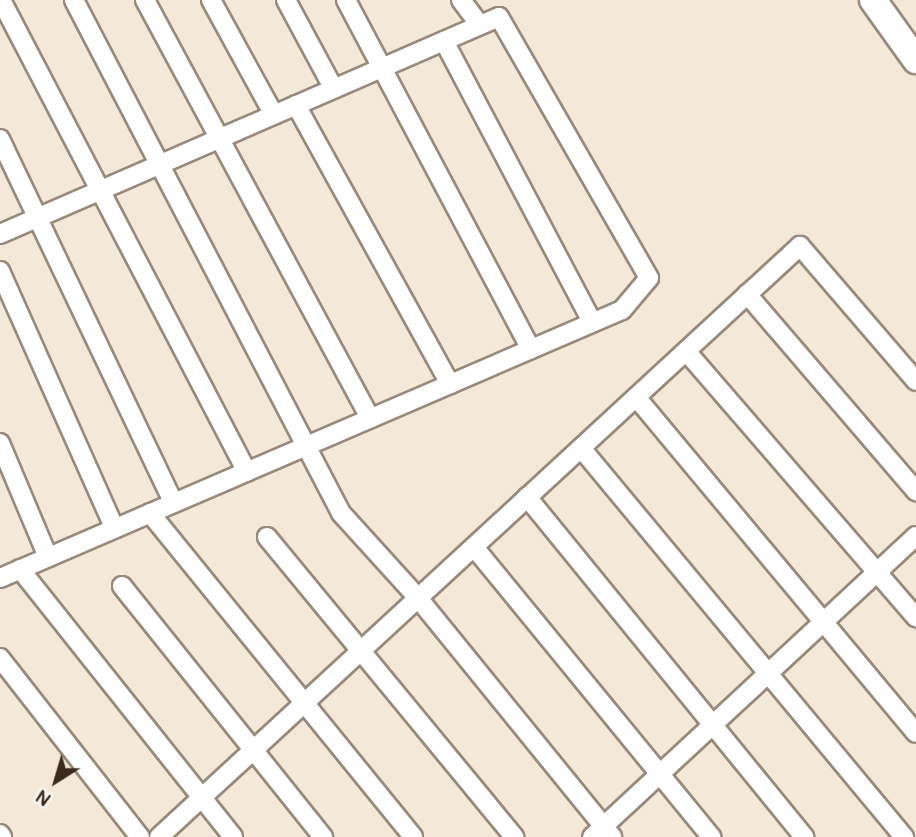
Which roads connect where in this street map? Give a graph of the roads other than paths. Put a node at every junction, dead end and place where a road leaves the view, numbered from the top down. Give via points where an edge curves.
1 (1, 0) edge
2 (74, 0) edge
3 (145, 0) edge
4 (211, 0) edge
5 (286, 0) edge
6 (346, 0) edge
7 (461, 0) edge
8 (873, 0) edge
9 (480, 25) junction
10 (444, 40) junction
11 (916, 60) edge
12 (382, 68) junction
13 (334, 89) junction
14 (296, 105) junction
15 (274, 115) junction
16 (0, 139) edge
17 (219, 139) junction
18 (159, 165) junction
19 (100, 191) junction
20 (41, 216) junction
21 (0, 234) edge
22 (0, 271) edge
23 (747, 294) junction
24 (592, 322) junction
25 (531, 349) junction
26 (686, 351) junction
27 (916, 381) edge
28 (450, 384) junction
29 (636, 397) junction
30 (370, 418) junction
31 (0, 443) edge
32 (304, 447) junction
33 (581, 448) junction
34 (247, 472) junction
35 (916, 491) edge
36 (527, 497) junction
37 (174, 503) junction
38 (150, 513) junction
39 (114, 528) junction
40 (916, 536) edge
41 (267, 537) dead end
42 (474, 547) junction
43 (48, 557) junction
44 (20, 569) junction
45 (877, 572) junction
46 (0, 578) edge
47 (122, 586) dead end
48 (418, 598) junction
49 (916, 617) edge
50 (824, 622) junction
51 (360, 650) junction
52 (0, 658) edge
53 (768, 674) junction
54 (304, 703) junction
55 (713, 725) junction
56 (916, 733) edge
57 (253, 749) junction
58 (660, 774) junction
59 (201, 797) junction
60 (602, 834) edge
61 (140, 837) edge
62 (159, 837) edge
63 (233, 837) edge
64 (324, 837) edge
65 (413, 837) edge
66 (514, 837) edge
67 (712, 837) edge
68 (804, 837) edge
69 (904, 837) edge

1 - 19 street
2 - 18 street
3 - 17 street
4 - 15 street
5 - 13 street
6 - 12 street
7 - 9 street
8 - 11 street
9 - 10 street
9 - 24 street via 499,16 649,278 622,310
10 - 12 street
10 - 24 street
12 - 13 street
12 - 25 street
13 - 14 street
14 - 15 street
14 - 28 street
15 - 17 street
16 - 20 street
17 - 18 street
17 - 30 street
18 - 19 street
18 - 32 street
19 - 20 street
19 - 34 street
20 - 21 street
20 - 37 street
22 - 39 street
23 - 26 street
23 - 27 street via 800,246
23 - 35 street
24 - 25 street
25 - 28 street
26 - 29 street
26 - 45 street
28 - 30 street
29 - 33 street
29 - 50 street
30 - 32 street
31 - 43 street
32 - 34 street
32 - 48 street via 341,513
33 - 36 street
33 - 53 street
34 - 37 street
36 - 42 street
36 - 55 street
37 - 38 street
38 - 39 street
38 - 54 street
39 - 43 street
40 - 45 street
41 - 51 street
42 - 48 street
42 - 58 street
43 - 44 street
44 - 46 street
44 - 59 street
45 - 49 street
45 - 50 street
47 - 57 street
48 - 51 street
48 - 60 street
50 - 53 street
50 - 56 street
51 - 54 street
51 - 66 street
52 - 61 street
53 - 55 street
53 - 69 street
54 - 57 street
54 - 65 street
55 - 58 street
55 - 68 street
57 - 59 street
57 - 64 street
58 - 60 street
58 - 67 street
59 - 62 street
59 - 63 street

